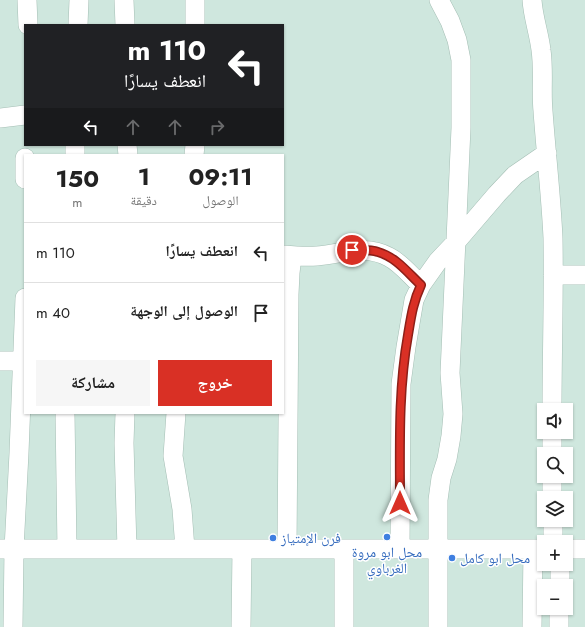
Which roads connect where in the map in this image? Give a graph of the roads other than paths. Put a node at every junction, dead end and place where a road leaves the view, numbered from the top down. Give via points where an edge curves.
1 (27, 0) edge
2 (79, 0) edge
3 (124, 0) edge
4 (195, 0) edge
5 (439, 0) edge
6 (532, 0) edge
7 (28, 24) edge
8 (78, 24) edge
9 (125, 24) edge
10 (195, 24) edge
11 (24, 115) edge
12 (0, 118) edge
13 (547, 153) junction
14 (455, 243) junction
15 (288, 256) edge
16 (553, 275) junction
17 (585, 275) edge
18 (421, 285) junction
19 (0, 361) edge
20 (24, 361) edge
21 (552, 403) edge
22 (65, 414) edge
23 (125, 414) edge
24 (176, 414) edge
25 (7, 549) edge
26 (67, 549) junction
27 (127, 549) junction
28 (185, 549) junction
29 (242, 549) junction
30 (286, 549) junction
31 (344, 549) junction
32 (400, 549) junction
33 (439, 549) junction
34 (537, 549) edge
35 (573, 549) edge
36 (585, 549) edge
37 (537, 562) edge
38 (560, 615) edge
39 (13, 627) edge
40 (241, 627) edge
41 (344, 627) edge
42 (438, 627) edge
43 (532, 627) edge
44 (559, 627) edge

1 - 7 street
2 - 8 street
3 - 9 street
4 - 10 street
5 - 14 street via 457,40 460,60 461,128
6 - 13 street via 541,49
11 - 12 street
13 - 14 street via 515,175
13 - 16 street
14 - 18 street
14 - 33 street via 450,373 453,414 450,444 438,500
15 - 18 street via 317,256 352,250 378,252 400,264
15 - 30 street via 290,273
16 - 17 street
16 - 21 street
18 - 32 street via 414,300 401,384
19 - 20 street
20 - 25 street
22 - 26 street
23 - 27 street
24 - 28 street via 173,456 182,509
25 - 26 street
25 - 39 street
26 - 27 street
27 - 28 street
28 - 29 street
29 - 30 street
29 - 40 street
30 - 31 street
31 - 32 street
31 - 41 street
32 - 33 street
33 - 34 street
33 - 42 street
35 - 36 street
37 - 43 street
38 - 44 street

